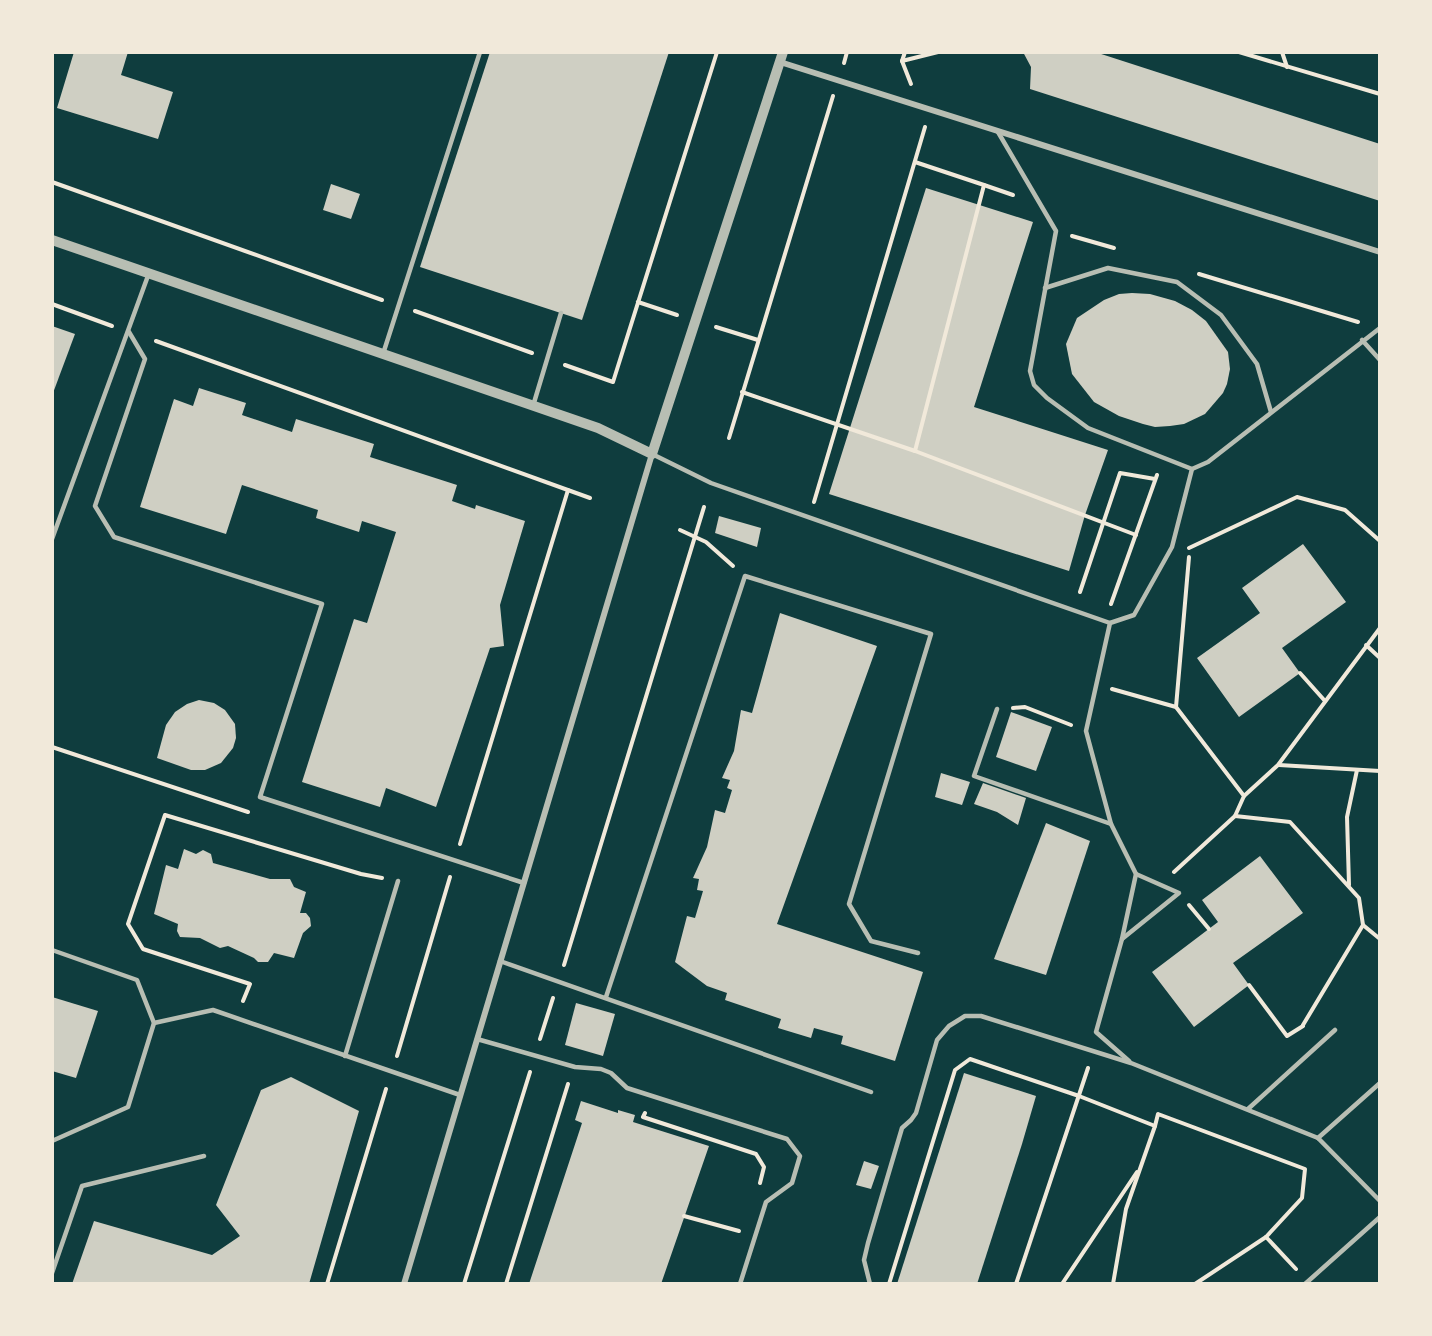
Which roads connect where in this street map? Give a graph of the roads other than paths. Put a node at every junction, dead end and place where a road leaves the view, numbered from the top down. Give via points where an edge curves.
1 (480, 52) edge
2 (782, 57) edge
3 (998, 132) junction
4 (52, 240) edge
5 (1380, 252) edge
6 (149, 273) junction
7 (1045, 288) junction
8 (561, 314) dead end
9 (1379, 328) edge
10 (129, 332) junction
11 (1362, 340) junction
12 (383, 354) junction
13 (1380, 360) edge
14 (533, 406) junction
15 (1271, 412) junction
16 (652, 454) junction
17 (1192, 469) junction
18 (52, 539) edge
19 (1108, 622) junction
20 (997, 710) road end
21 (1111, 824) junction
22 (1136, 874) junction
23 (398, 881) road end
24 (524, 883) junction
25 (1122, 939) junction
26 (52, 950) edge
27 (918, 953) dead end
28 (500, 961) junction
29 (606, 997) junction
30 (154, 1023) junction
31 (1335, 1030) dead end
32 (477, 1039) junction
33 (345, 1056) junction
34 (1131, 1063) junction
35 (1380, 1083) edge
36 (871, 1092) dead end
37 (460, 1095) junction
38 (1248, 1109) junction
39 (1318, 1138) junction
40 (52, 1141) edge
41 (204, 1156) dead end
42 (1380, 1201) edge
43 (1380, 1217) edge
44 (52, 1273) edge
45 (1306, 1282) edge
46 (404, 1284) edge
47 (740, 1284) edge
48 (870, 1284) edge

1 - 12 lane
2 - 3 street via 838,81
2 - 16 street
3 - 5 street
3 - 7 lane via 1056,231
4 - 6 street
6 - 10 lane
6 - 12 street
7 - 15 lane via 1108,268 1178,282 1221,315 1257,364
7 - 17 lane via 1030,371 1034,385 1088,428
8 - 14 lane
9 - 11 lane
10 - 18 lane
10 - 24 lane via 145,359 95,506 114,537 322,604 260,797
11 - 13 lane
11 - 15 lane
12 - 14 street
14 - 16 street via 598,428
15 - 17 lane via 1208,462
16 - 19 lane via 711,483
16 - 24 street
17 - 19 lane via 1172,547 1134,615
19 - 21 lane via 1086,731
20 - 21 lane via 974,776
21 - 22 lane
22 - 25 lane
22 - 25 lane via 1179,893
23 - 33 lane
24 - 28 street
25 - 34 lane via 1096,1032
26 - 30 lane via 137,980
27 - 29 lane via 871,941 849,904 931,634 745,576
28 - 29 lane
28 - 32 street
29 - 36 lane
30 - 33 lane via 213,1010
30 - 40 lane via 128,1107
31 - 38 lane
32 - 37 street
32 - 47 lane via 575,1067 601,1069 627,1088 787,1139 800,1156 792,1183 766,1202
33 - 37 lane
34 - 38 lane
34 - 48 lane via 981,1016 965,1016 949,1026 937,1040 916,1113 902,1128 898,1140 864,1260
35 - 39 lane
37 - 46 street
38 - 39 lane
39 - 42 lane
41 - 44 lane via 81,1186
43 - 45 lane

